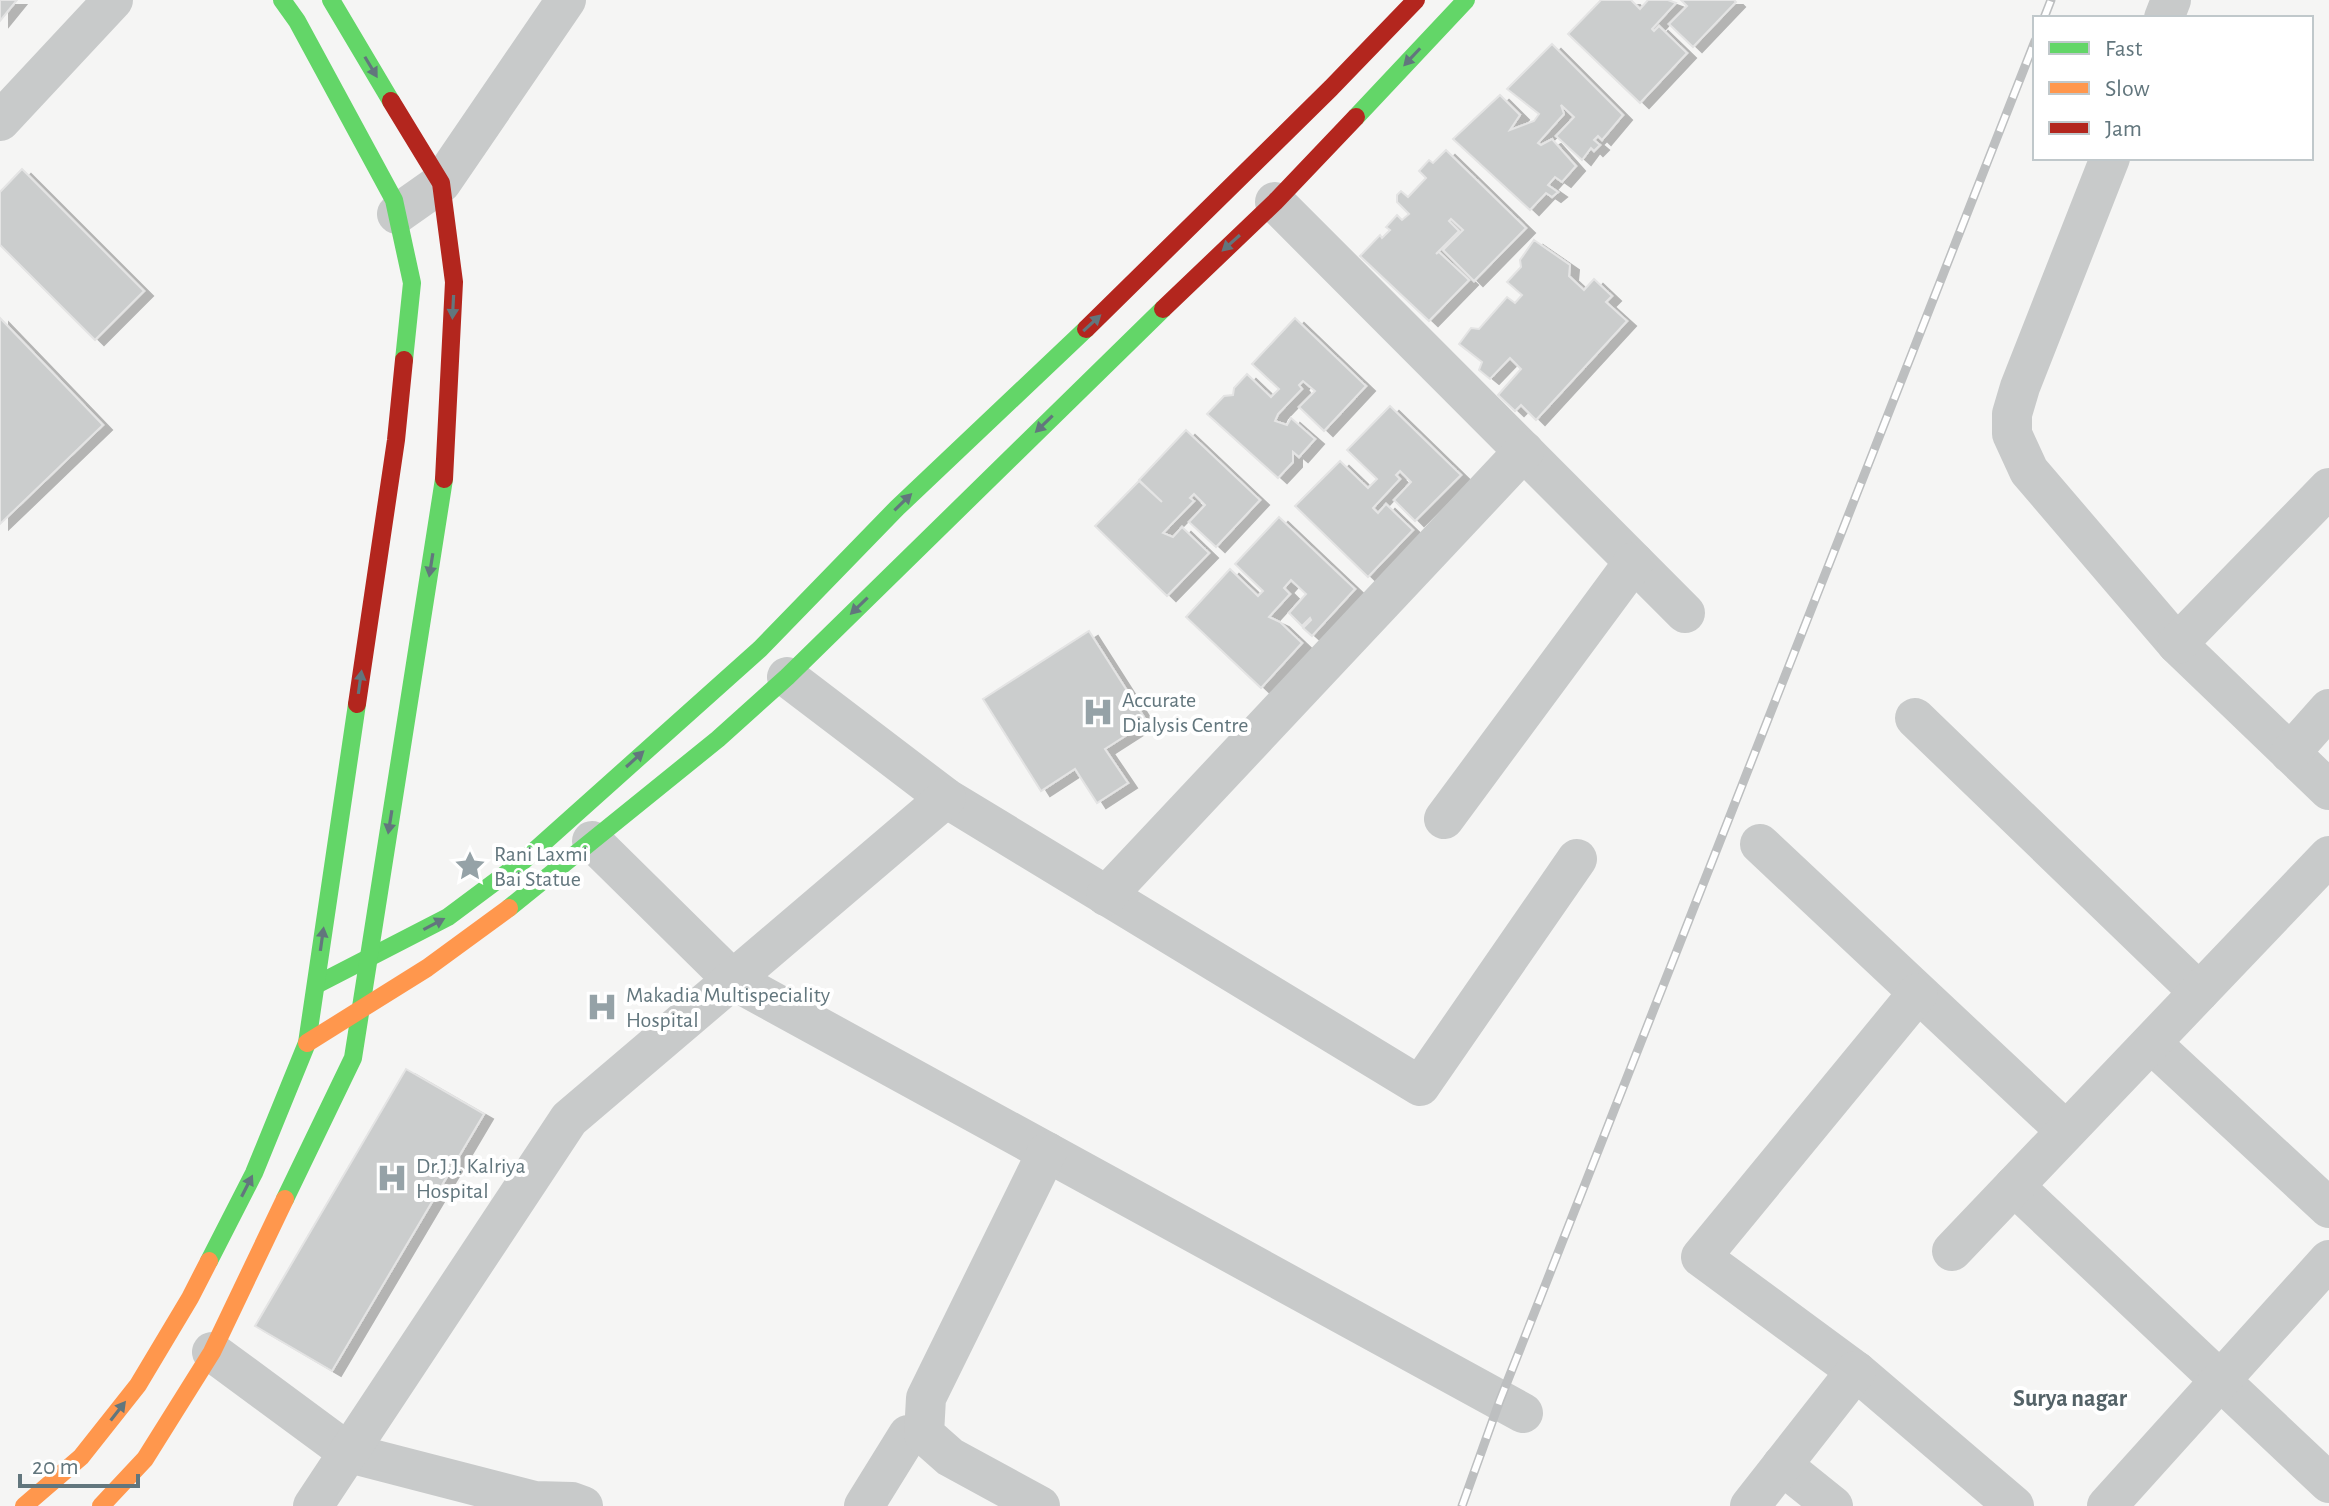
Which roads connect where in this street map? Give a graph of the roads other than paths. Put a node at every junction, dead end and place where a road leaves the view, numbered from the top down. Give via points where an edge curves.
1 (113, 0) edge
2 (282, 0) edge
3 (331, 0) edge
4 (566, 0) edge
5 (1416, 0) edge
6 (1466, 0) edge
7 (0, 121) edge
8 (2109, 160) edge
9 (441, 183) junction
10 (1275, 202) junction
11 (397, 214) junction
12 (1524, 451) junction
13 (2329, 488) edge
14 (1634, 562) junction
15 (1685, 613) dead end
16 (2177, 644) junction
17 (787, 677) junction
18 (2329, 709) edge
19 (1915, 718) dead end
20 (2290, 753) junction
21 (2329, 790) edge
22 (946, 798) junction
23 (1444, 819) dead end
24 (592, 841) junction
25 (1760, 844) dead end
26 (2329, 856) edge
27 (1577, 859) dead end
28 (1106, 896) junction
29 (368, 960) junction
30 (733, 980) junction
31 (316, 985) junction
32 (2199, 992) junction
33 (1918, 993) junction
34 (359, 1009) junction
35 (307, 1043) junction
36 (2151, 1043) junction
37 (2066, 1131) junction
38 (1047, 1152) junction
39 (2014, 1186) junction
40 (2329, 1208) edge
41 (1952, 1251) dead end
42 (2329, 1260) edge
43 (212, 1352) junction
44 (1856, 1371) junction
45 (2221, 1380) junction
46 (1523, 1413) dead end
47 (908, 1435) dead end
48 (349, 1453) junction
49 (1782, 1465) junction
50 (2329, 1483) edge
51 (532, 1503) edge
52 (24, 1506) edge
53 (101, 1506) edge
54 (313, 1506) edge
55 (583, 1506) edge
56 (864, 1506) edge
57 (1040, 1506) edge
58 (1750, 1506) edge
59 (1833, 1506) edge
60 (2014, 1506) edge
61 (2107, 1506) edge

1 - 7 street
2 - 11 main road
3 -> 9 main road
4 - 9 street
29 -> 5 main road via 448,917 523,861 760,649
6 -> 10 main road
8 - 16 street via 2020,387 2012,434 2029,471
9 - 11 street
9 -> 29 main road via 454,282 445,474
10 - 12 street
10 -> 17 main road
31 -> 11 main road via 406,346 412,283
12 - 14 street
12 - 28 street
13 - 16 street
14 - 15 street
14 - 23 street
16 - 20 street
17 - 22 street
17 - 24 main road
18 - 20 street
19 - 32 street
20 - 21 street
22 - 28 street
22 - 30 street
24 - 30 street
24 - 34 main road via 495,920
25 - 33 street
26 - 32 street
27 - 28 street via 1420,1086
29 - 31 main road
29 - 34 main road
30 - 38 street
30 - 48 street via 569,1119
31 - 35 main road
32 - 36 street
33 - 37 street
33 - 44 street via 1701,1257
34 - 35 main road
34 - 43 main road via 353,1058
52 -> 35 main road via 81,1457 138,1385 254,1173
36 - 37 street
36 - 40 street
37 - 39 street
38 - 46 street
38 - 57 street via 926,1398 924,1434 950,1457
39 - 41 street
39 - 45 street
42 - 45 street
43 - 48 street
43 - 53 main road via 145,1459
44 - 49 street
44 - 60 street
45 - 50 street
45 - 61 street
47 - 56 street
48 - 51 street
48 - 54 street
49 - 58 street
49 - 59 street
51 - 55 street

